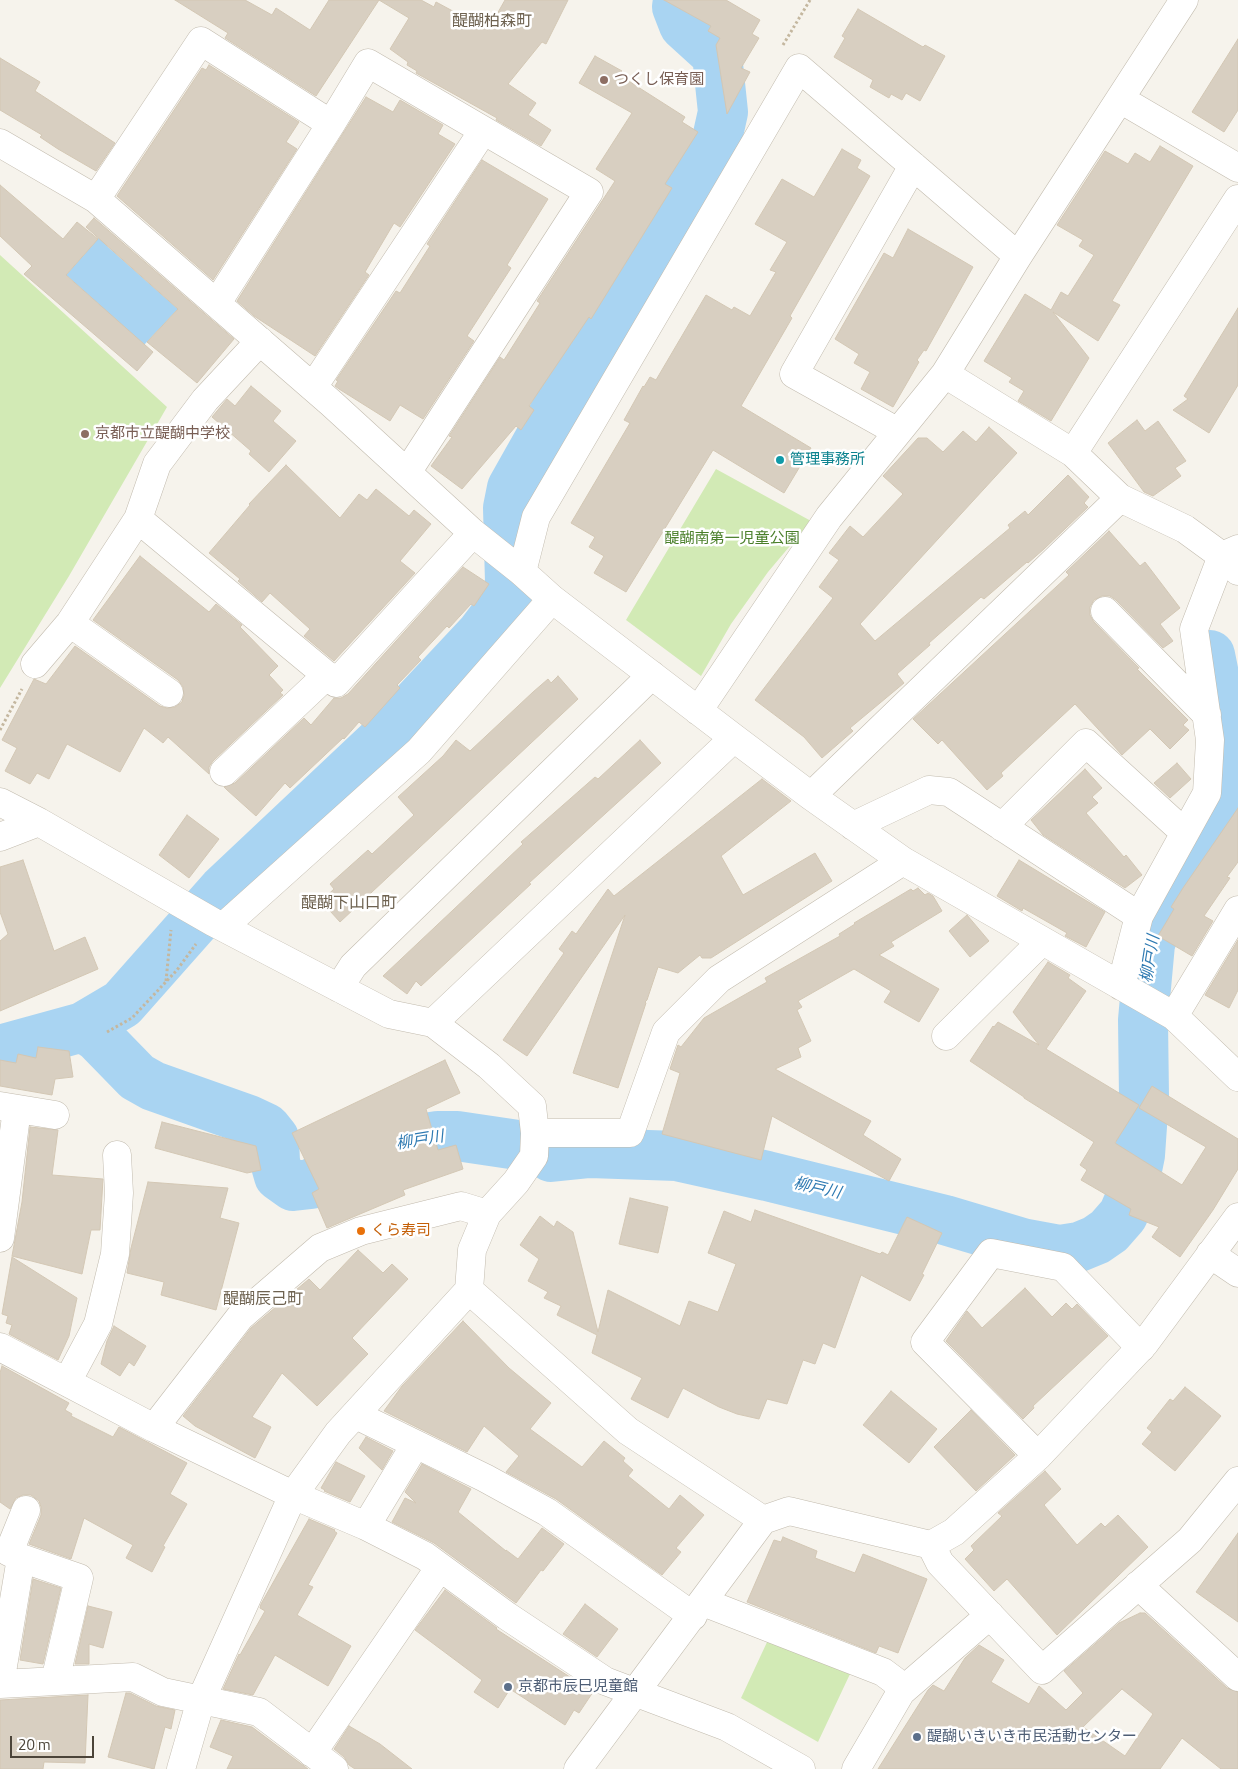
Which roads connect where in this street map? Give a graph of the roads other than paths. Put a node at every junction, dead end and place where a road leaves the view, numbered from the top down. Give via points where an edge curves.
1 (1184, 0) edge
2 (1120, 99) junction
3 (331, 124) junction
4 (483, 131) junction
5 (0, 143) edge
6 (913, 166) junction
7 (1238, 168) edge
8 (96, 199) junction
9 (1238, 199) edge
10 (1018, 256) junction
11 (217, 304) junction
12 (260, 341) junction
13 (945, 374) junction
14 (313, 387) junction
15 (898, 432) junction
16 (1073, 453) junction
17 (408, 471) junction
18 (1120, 498) junction
19 (138, 519) junction
20 (474, 533) junction
21 (1232, 559) edge
22 (521, 572) junction
23 (552, 600) junction
24 (1105, 611) dead end
25 (70, 623) junction
26 (36, 664) road end
27 (327, 675) junction
28 (652, 675) junction
29 (169, 693) dead end
30 (698, 711) junction
31 (1207, 715) junction
32 (734, 738) junction
33 (224, 772) dead end
34 (810, 796) junction
35 (0, 802) edge
36 (39, 822) junction
37 (853, 826) junction
38 (1002, 827) junction
39 (1184, 833) junction
40 (0, 837) edge
41 (903, 862) junction
42 (1238, 910) edge
43 (1139, 916) junction
44 (208, 919) junction
45 (1042, 941) junction
46 (1121, 986) junction
47 (339, 988) junction
48 (1174, 1016) junction
49 (433, 1023) junction
50 (946, 1036) dead end
51 (1238, 1077) edge
52 (8, 1107) edge
53 (55, 1115) dead end
54 (534, 1133) junction
55 (116, 1155) dead end
56 (487, 1214) junction
57 (1238, 1217) edge
58 (0, 1238) edge
59 (1210, 1254) junction
60 (1238, 1274) edge
61 (469, 1290) junction
62 (0, 1347) edge
63 (1140, 1348) junction
64 (67, 1382) junction
65 (356, 1415) junction
66 (154, 1428) junction
67 (415, 1445) junction
68 (1038, 1456) junction
69 (1238, 1481) edge
70 (293, 1495) junction
71 (26, 1510) dead end
72 (763, 1520) junction
73 (366, 1526) junction
74 (931, 1545) junction
75 (21, 1558) junction
76 (440, 1567) junction
77 (1138, 1585) junction
78 (698, 1609) junction
79 (990, 1615) junction
80 (1238, 1678) edge
81 (55, 1681) junction
82 (0, 1684) edge
83 (636, 1692) junction
84 (901, 1692) junction
85 (201, 1700) junction
86 (328, 1765) edge
87 (180, 1769) edge
88 (578, 1769) edge
89 (801, 1769) edge
90 (856, 1769) edge

1 - 2 street
2 - 7 street
2 - 10 street
3 - 4 street via 368,63
3 - 8 street via 201,42
3 - 11 street
4 - 14 street
4 - 17 street via 589,192
5 - 8 street
6 - 10 street
6 - 15 street via 794,374
6 - 22 street via 799,68 536,517
8 - 11 street
9 - 16 street
10 - 13 street
11 - 12 street
12 - 14 street
12 - 19 street via 205,400 157,464
13 - 15 street
13 - 16 street
14 - 17 street
15 - 30 street via 829,518
16 - 18 street
17 - 20 street
18 - 21 street via 1185,529
18 - 34 street
19 - 25 street
19 - 27 street
20 - 22 street
20 - 27 street via 336,682
21 - 31 street via 1194,628
22 - 23 street
23 - 28 street
23 - 44 street via 419,751
24 - 31 street
25 - 26 street
25 - 29 street
27 - 33 street
28 - 30 street
28 - 47 street via 353,966
30 - 32 street
31 - 39 street via 1210,740 1207,793
32 - 34 street
32 - 49 street
34 - 37 street
35 - 36 street
36 - 40 street
36 - 44 street
37 - 38 street via 929,790 948,792
37 - 41 street
38 - 39 street via 1086,743
38 - 43 street
39 - 43 street
41 - 45 street
41 - 54 street via 712,985 666,1032 630,1132
42 - 48 street
43 - 46 street
44 - 47 street
45 - 46 street
45 - 50 street
46 - 48 street
47 - 49 street via 389,1014
48 - 51 street
49 - 54 street via 489,1066 532,1106
52 - 53 street
52 - 58 street
54 - 56 street via 534,1156
55 - 64 street via 119,1193 115,1254 98,1324
56 - 61 street via 472,1250
56 - 66 street via 461,1206 362,1231 320,1248 240,1317
57 - 59 street
59 - 60 street
59 - 63 street
61 - 65 street
61 - 72 street via 628,1431
62 - 64 street
63 - 68 street
63 - 68 street via 1063,1267 991,1253 925,1342
64 - 66 street
65 - 67 street
65 - 70 street via 338,1433
66 - 70 street
67 - 73 street
67 - 78 street via 547,1512
68 - 74 street via 954,1532
69 - 77 street via 1190,1540
70 - 73 street
70 - 85 street
71 - 75 street via 9,1552
72 - 74 street via 789,1511
72 - 78 street
73 - 76 street
74 - 79 street via 940,1563
75 - 81 street via 79,1578
75 - 82 street
76 - 83 street via 605,1681
76 - 86 street
77 - 79 street via 1042,1670
77 - 80 street
78 - 83 street
78 - 84 street via 883,1672 895,1681
79 - 84 street
81 - 82 street
81 - 85 street via 133,1677 163,1692
83 - 88 street
83 - 89 street via 727,1726
84 - 90 street
85 - 86 street via 259,1712
85 - 87 street

